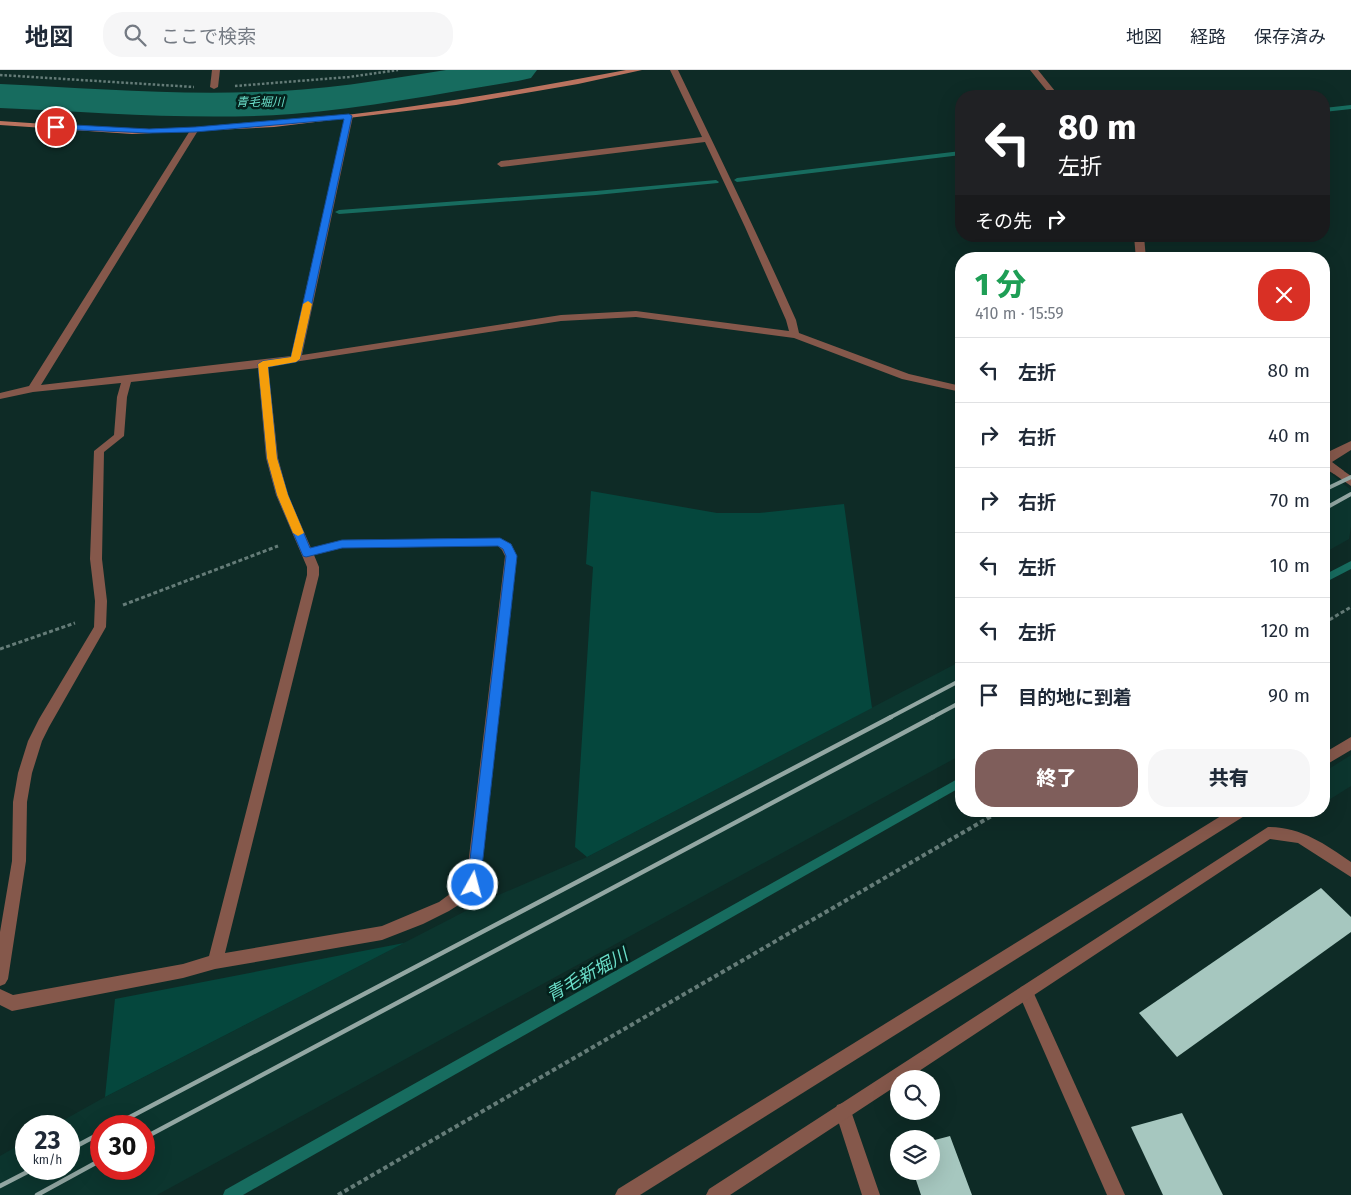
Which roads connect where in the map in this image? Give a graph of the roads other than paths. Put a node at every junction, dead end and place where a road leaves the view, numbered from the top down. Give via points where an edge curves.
1 (216, 70) edge
2 (638, 70) edge
3 (674, 70) edge
4 (1034, 70) edge
5 (214, 88) dead end
6 (1050, 90) edge
7 (349, 116) junction
8 (0, 123) edge
9 (195, 130) junction
10 (708, 139) junction
11 (501, 164) dead end
12 (795, 335) junction
13 (296, 359) junction
14 (263, 364) junction
15 (127, 379) junction
16 (955, 388) edge
17 (33, 390) junction
18 (0, 396) edge
19 (1351, 445) edge
20 (1330, 458) edge
21 (1330, 466) edge
22 (1351, 482) edge
23 (306, 553) junction
24 (1351, 743) edge
25 (1330, 756) edge
26 (1231, 817) edge
27 (1351, 870) edge
28 (214, 962) junction
29 (0, 979) edge
30 (1026, 992) junction
31 (0, 997) edge
32 (843, 1111) junction
33 (624, 1195) edge
34 (715, 1195) edge
35 (871, 1195) edge
36 (1116, 1195) edge

1 - 5 street
2 - 7 street via 489,98
3 - 10 street
4 - 6 street
7 - 9 street
7 - 13 street
8 - 9 street via 105,130
9 - 17 street
10 - 11 street
10 - 12 street via 754,236
12 - 13 street via 623,313 561,318
12 - 16 street via 906,378
13 - 14 street
14 - 15 street
14 - 23 street via 272,458 282,495
15 - 17 street
15 - 29 street via 119,436 99,451 96,559 102,614 100,627 44,722 25,773 20,802 19,861
17 - 18 street
19 - 20 street
21 - 22 street
23 - 28 street via 313,566 313,575
23 - 28 street via 342,544 500,542 507,547 511,556 473,885 465,895 382,933
24 - 25 street
26 - 33 street
27 - 30 street via 1299,836 1268,833
28 - 31 street via 183,971 12,1002
30 - 32 street
30 - 36 street
32 - 34 street
32 - 35 street

